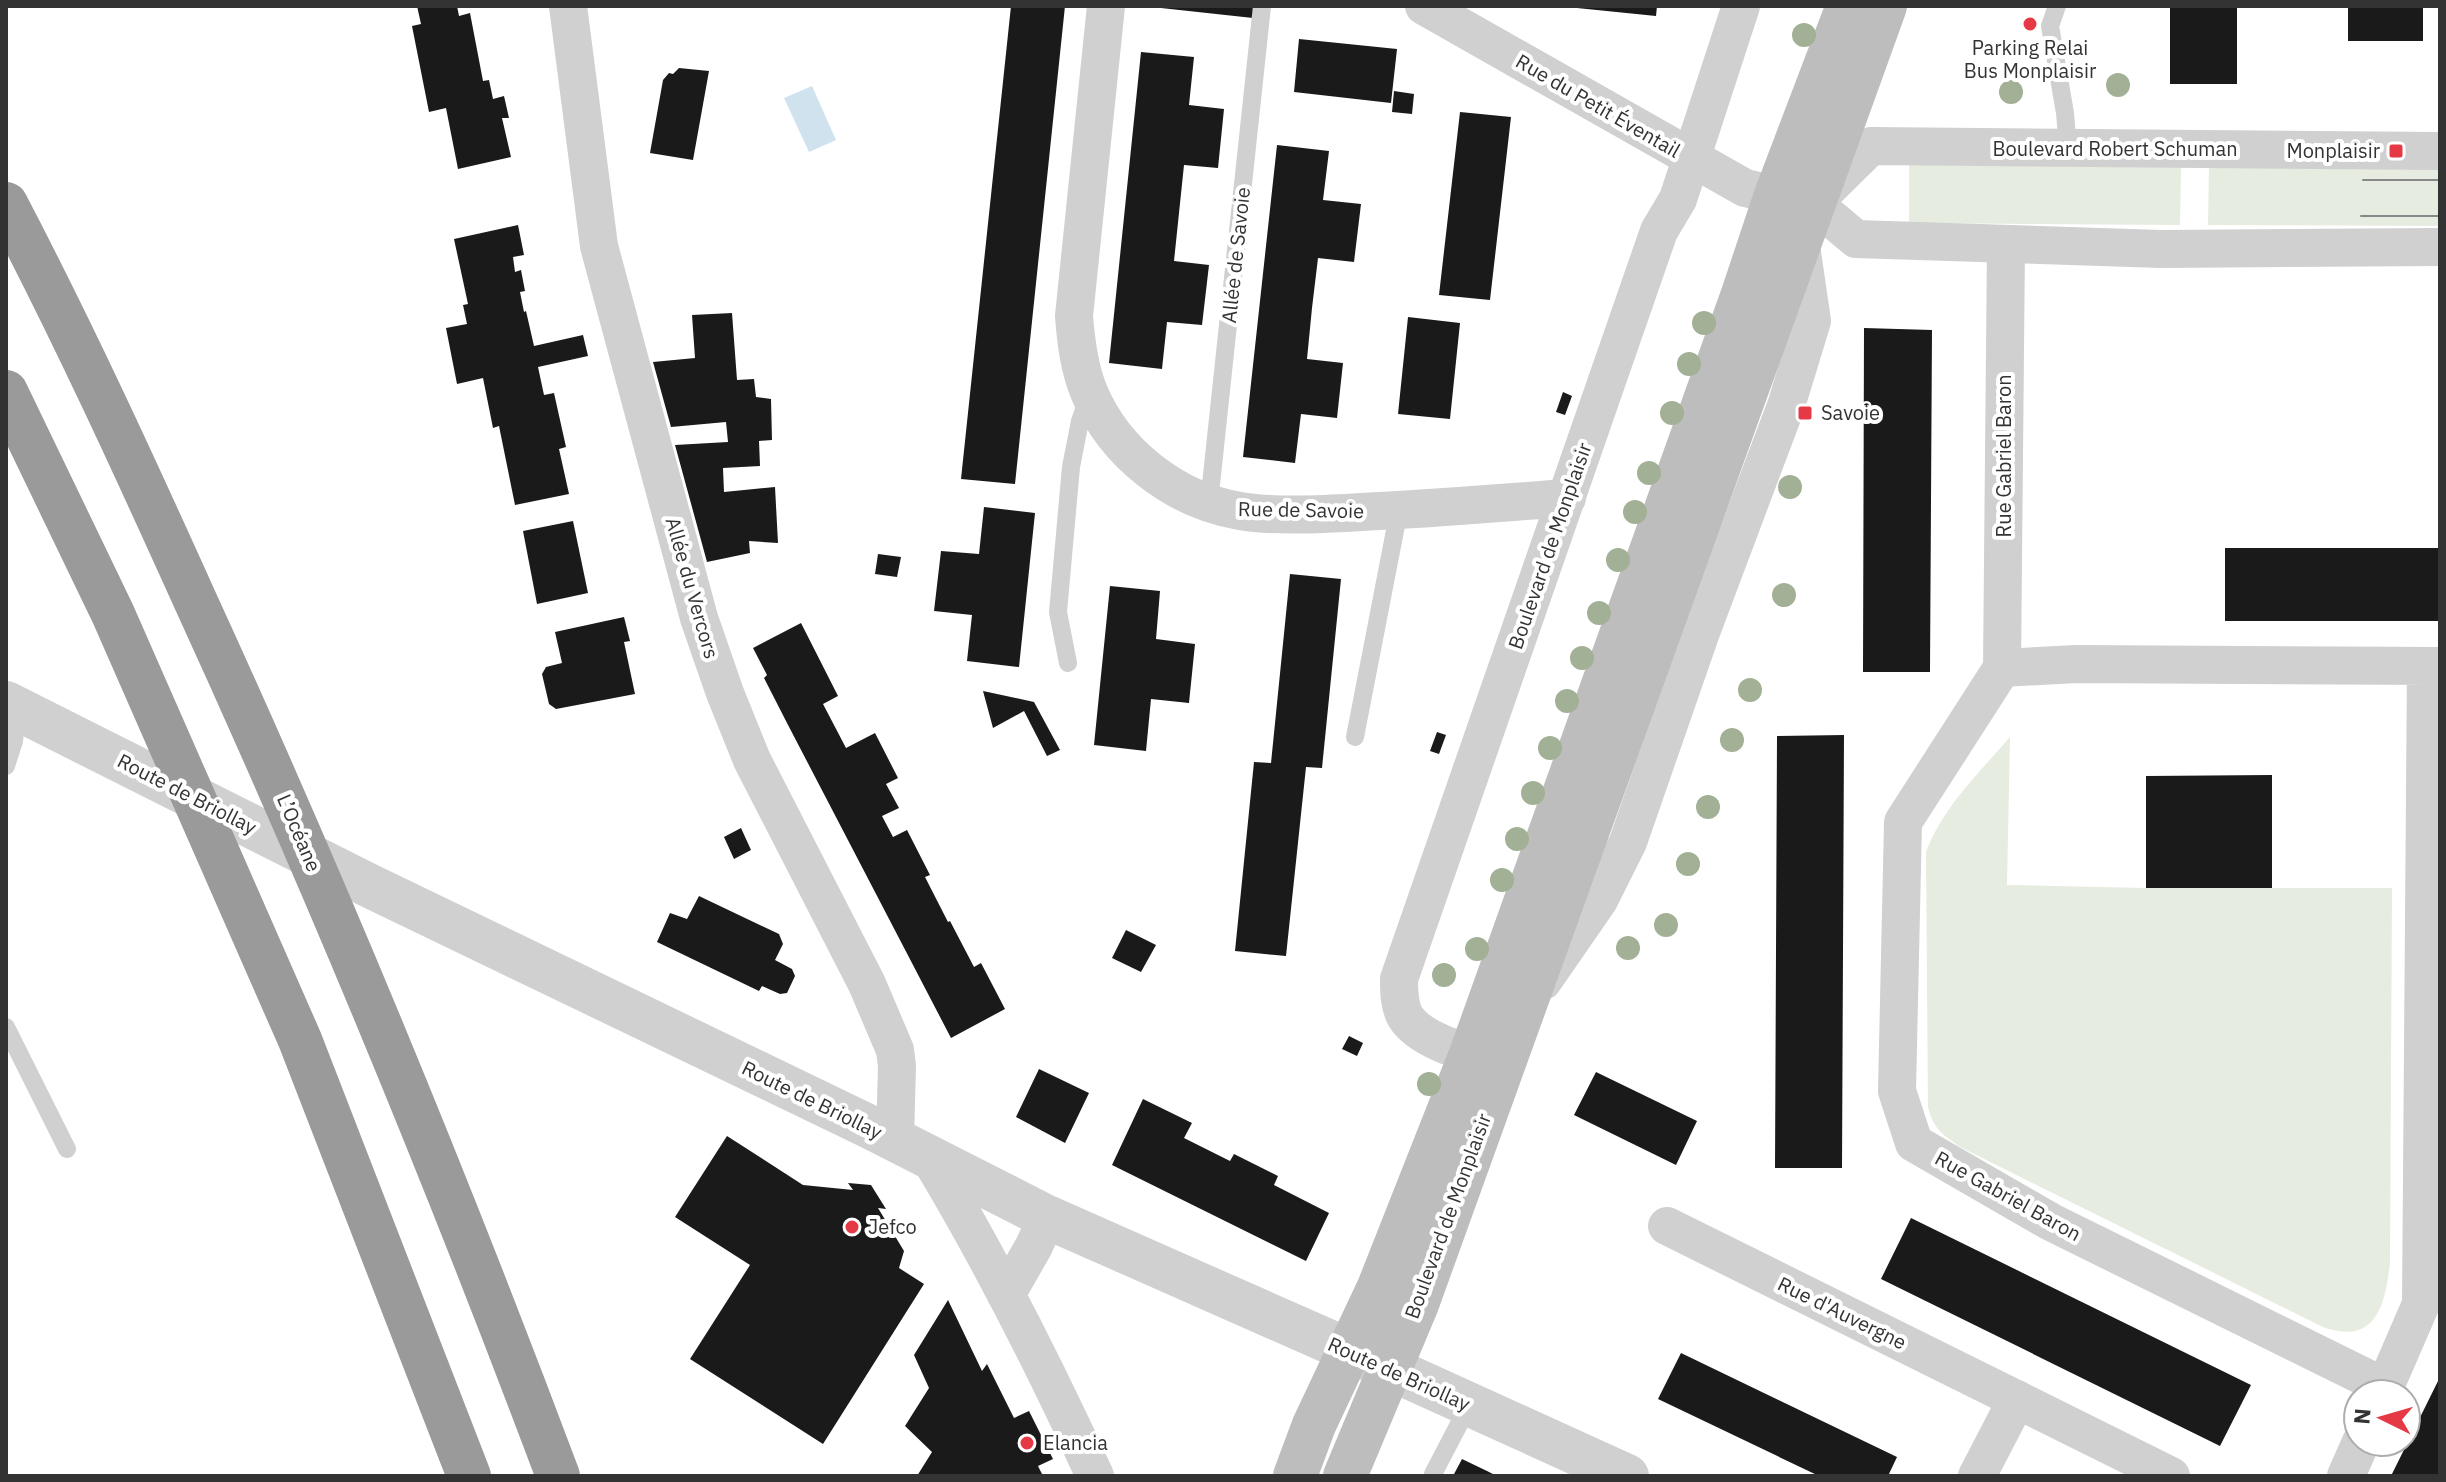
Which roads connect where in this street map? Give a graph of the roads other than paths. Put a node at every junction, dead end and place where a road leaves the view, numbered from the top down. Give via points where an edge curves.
1 (568, 6) edge
2 (1106, 6) edge
3 (1262, 6) edge
4 (1424, 6) edge
5 (1741, 6) edge
6 (1848, 6) edge
7 (1885, 6) edge
8 (2057, 6) edge
9 (2068, 148) junction
10 (2440, 151) edge
11 (1692, 160) junction
12 (6, 204) edge
13 (1797, 212) junction
14 (2006, 244) junction
15 (2440, 247) edge
16 (6, 392) edge
17 (1090, 393) junction
18 (1567, 498) junction
19 (1209, 503) junction
20 (1399, 510) junction
21 (1068, 663) dead end
22 (2433, 666) edge
23 (2002, 668) junction
24 (12, 706) edge
25 (1355, 737) dead end
26 (6, 766) edge
27 (6, 1027) edge
28 (1487, 1058) junction
29 (67, 1149) dead end
30 (912, 1149) junction
31 (1047, 1217) junction
32 (1667, 1226) dead end
33 (1006, 1295) junction
34 (1348, 1351) junction
35 (1389, 1368) junction
36 (2358, 1378) edge
37 (2390, 1378) edge
38 (2017, 1399) junction
39 (1469, 1405) junction
40 (1433, 1474) edge
41 (469, 1476) edge
42 (558, 1476) edge
43 (1095, 1476) edge
44 (1295, 1476) edge
45 (1345, 1476) edge
46 (1627, 1476) edge
47 (1977, 1476) edge
48 (2171, 1476) edge

1 - 30 street, Allée du Vercors via 599,246 699,618 752,760 867,984 895,1050
2 - 17 street, Rue de Savoie via 1074,316
3 - 19 lane, Allée de Savoie
4 - 11 street, Rue du Petit Éventail
5 - 11 street, Boulevard de Monplaisir
6 - 13 main road, Boulevard de Monplaisir
7 - 13 main road, Boulevard de Monplaisir
8 - 9 lane via 2050,26
9 - 10 street, Boulevard Robert Schuman
9 - 13 street, Boulevard Robert Schuman via 1871,146
11 - 13 street, Rue du Petit Éventail
11 - 18 street, Boulevard de Monplaisir via 1659,231
12 - 42 highway, L’Océane via 127,450 277,783 400,1073
13 - 14 street via 1856,239
13 - 28 main road, Boulevard de Monplaisir via 1526,1001
13 - 28 main road, Boulevard de Monplaisir via 1737,309
14 - 15 street
14 - 23 street, Rue Gabriel Baron
16 - 41 highway via 113,614 306,1055
17 - 19 street, Rue de Savoie via 1117,439 1140,463
17 - 21 lane via 1071,467 1058,612
18 - 20 street, Rue de Savoie
18 - 28 street, Boulevard de Monplaisir via 1399,979 1406,1017 1422,1034
19 - 20 street, Rue de Savoie via 1242,512
20 - 25 lane
22 - 23 street, Rue Gabriel Baron
22 - 37 street, Rue Gabriel Baron via 2421,1304
23 - 36 street, Rue Gabriel Baron via 1903,822 1897,1091 1914,1143 2051,1222
24 - 26 lane via 14,741
24 - 30 street, Route de Briollay
27 - 29 lane
28 - 34 main road, Boulevard de Monplaisir
28 - 35 main road, Boulevard de Monplaisir via 1417,1304
30 - 31 street, Route de Briollay
30 - 33 street via 960,1209
31 - 33 street
31 - 34 street, Route de Briollay
32 - 38 street, Rue d'Auvergne
33 - 43 street
34 - 35 street, Route de Briollay
34 - 44 main road, Boulevard de Monplaisir
35 - 39 street, Route de Briollay
35 - 45 main road, Boulevard de Monplaisir
38 - 47 street
38 - 48 street, Rue d'Auvergne
39 - 40 lane
39 - 46 street, Route de Briollay

